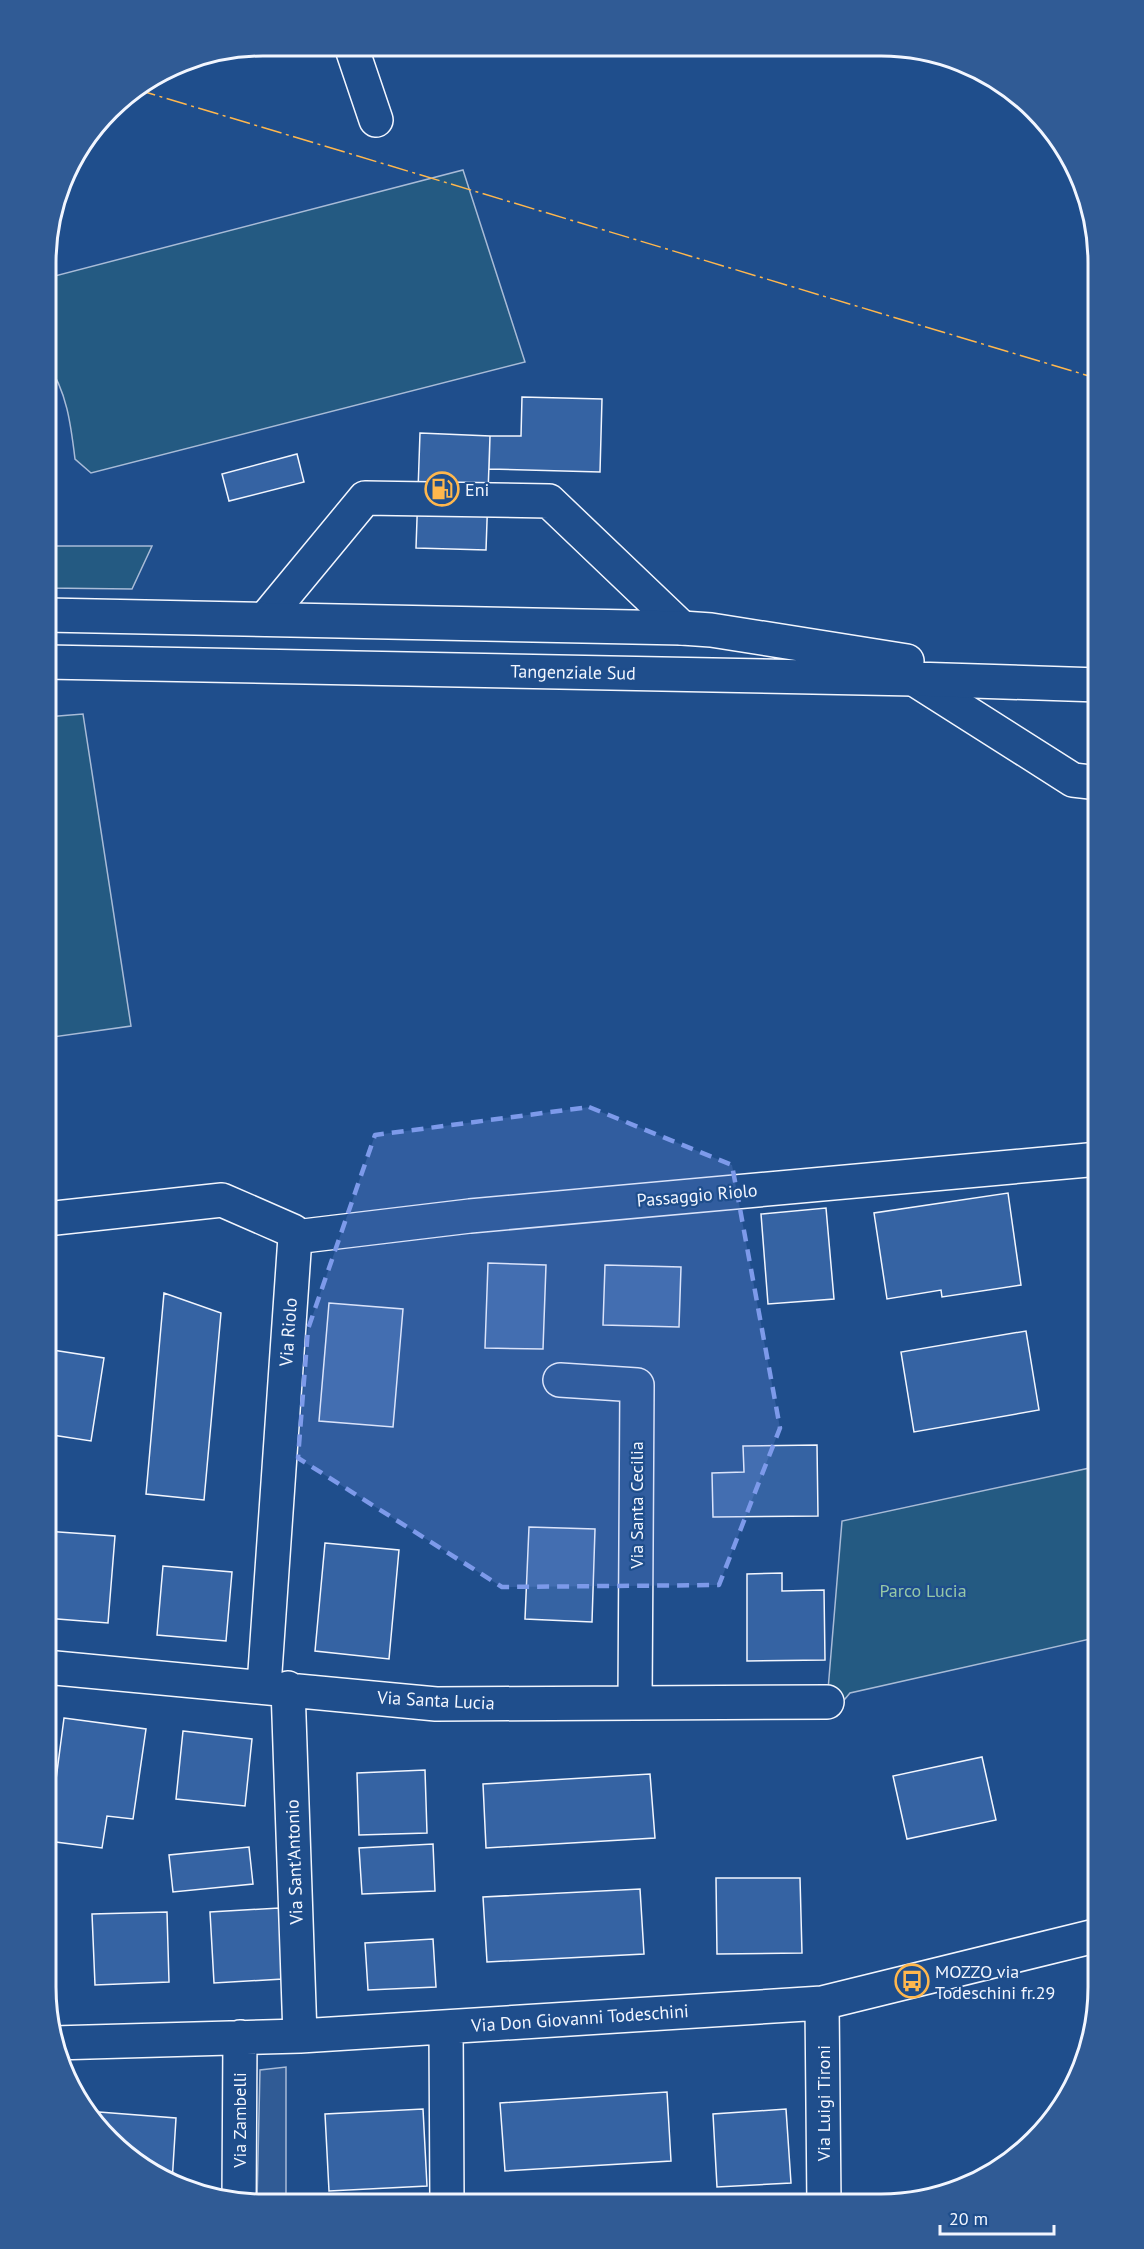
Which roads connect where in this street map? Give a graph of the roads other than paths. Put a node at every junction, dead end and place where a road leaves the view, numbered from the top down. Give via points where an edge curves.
1 (354, 56) edge
2 (376, 120) dead end
3 (56, 615) edge
4 (265, 619) junction
5 (682, 628) junction
6 (56, 662) edge
7 (914, 679) junction
8 (1063, 685) junction
9 (1088, 685) edge
10 (1088, 782) edge
11 (1088, 1160) edge
12 (56, 1218) edge
13 (295, 1237) junction
14 (560, 1380) dead end
15 (56, 1668) edge
16 (276, 1688) junction
17 (827, 1702) dead end
18 (635, 1703) junction
19 (1088, 1938) edge
20 (822, 2003) junction
21 (446, 2027) junction
22 (300, 2036) junction
23 (240, 2037) junction
24 (63, 2043) edge
25 (239, 2192) edge
26 (447, 2194) edge
27 (824, 2194) edge

1 - 2 main road
3 - 4 main road
4 - 5 main road
4 - 5 main road via 365,498 549,501
5 - 8 main road
6 - 7 main road, Tangenziale Sud
7 - 8 main road, Tangenziale Sud
7 - 10 main road via 1073,780
8 - 9 main road, Tangenziale Sud
11 - 13 main road, Passaggio Riolo via 470,1216
12 - 13 main road via 222,1200 293,1231
13 - 16 main road, Via Riolo
14 - 18 main road, Via Santa Cecilia via 637,1385
15 - 16 main road, Via Santa Lucia
16 - 18 main road, Via Santa Lucia via 436,1704
16 - 22 main road, Via Sant'Antonio
17 - 18 main road, Via Santa Lucia
19 - 20 main road, Via Don Giovanni Todeschini
20 - 21 main road, Via Don Giovanni Todeschini
20 - 27 main road, Via Luigi Tironi
21 - 22 main road, Via Don Giovanni Todeschini
21 - 26 main road
22 - 23 main road, Via Don Giovanni Todeschini
23 - 24 main road, Via Don Giovanni Todeschini
23 - 25 main road, Via Zambelli

